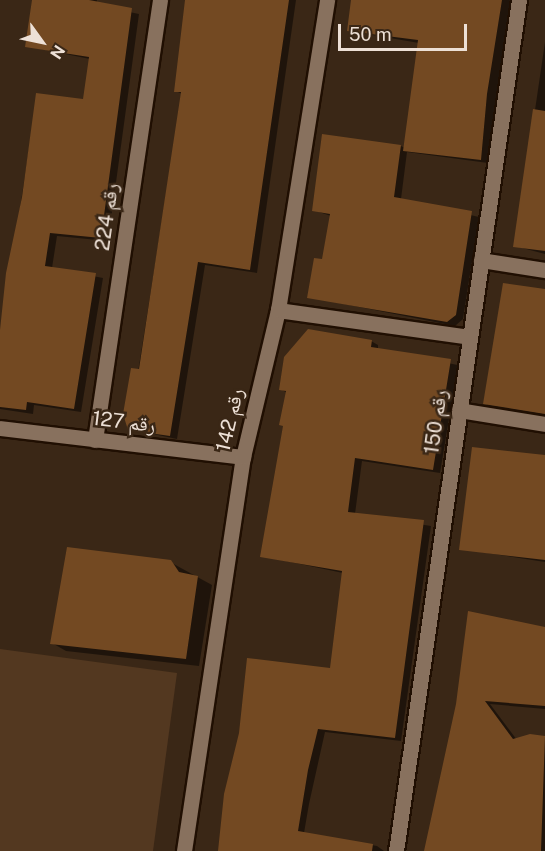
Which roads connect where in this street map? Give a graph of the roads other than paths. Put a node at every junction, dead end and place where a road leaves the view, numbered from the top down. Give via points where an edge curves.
1 (160, 0) edge
2 (327, 0) edge
3 (519, 0) edge
4 (481, 261) junction
5 (545, 270) edge
6 (278, 310) junction
7 (469, 337) junction
8 (459, 410) junction
9 (545, 424) edge
10 (0, 428) edge
11 (95, 440) junction
12 (243, 457) junction
13 (184, 851) edge
14 (396, 851) edge

1 - 11 street, رقم 224
2 - 6 street, رقم 142
3 - 4 street, رقم 150
4 - 5 street
4 - 7 street, رقم 150
6 - 7 street
6 - 12 street, رقم 142
7 - 8 street, رقم 150
8 - 9 street
8 - 14 street, رقم 150
10 - 11 street, رقم 127
11 - 12 street, رقم 127
12 - 13 street, رقم 142

